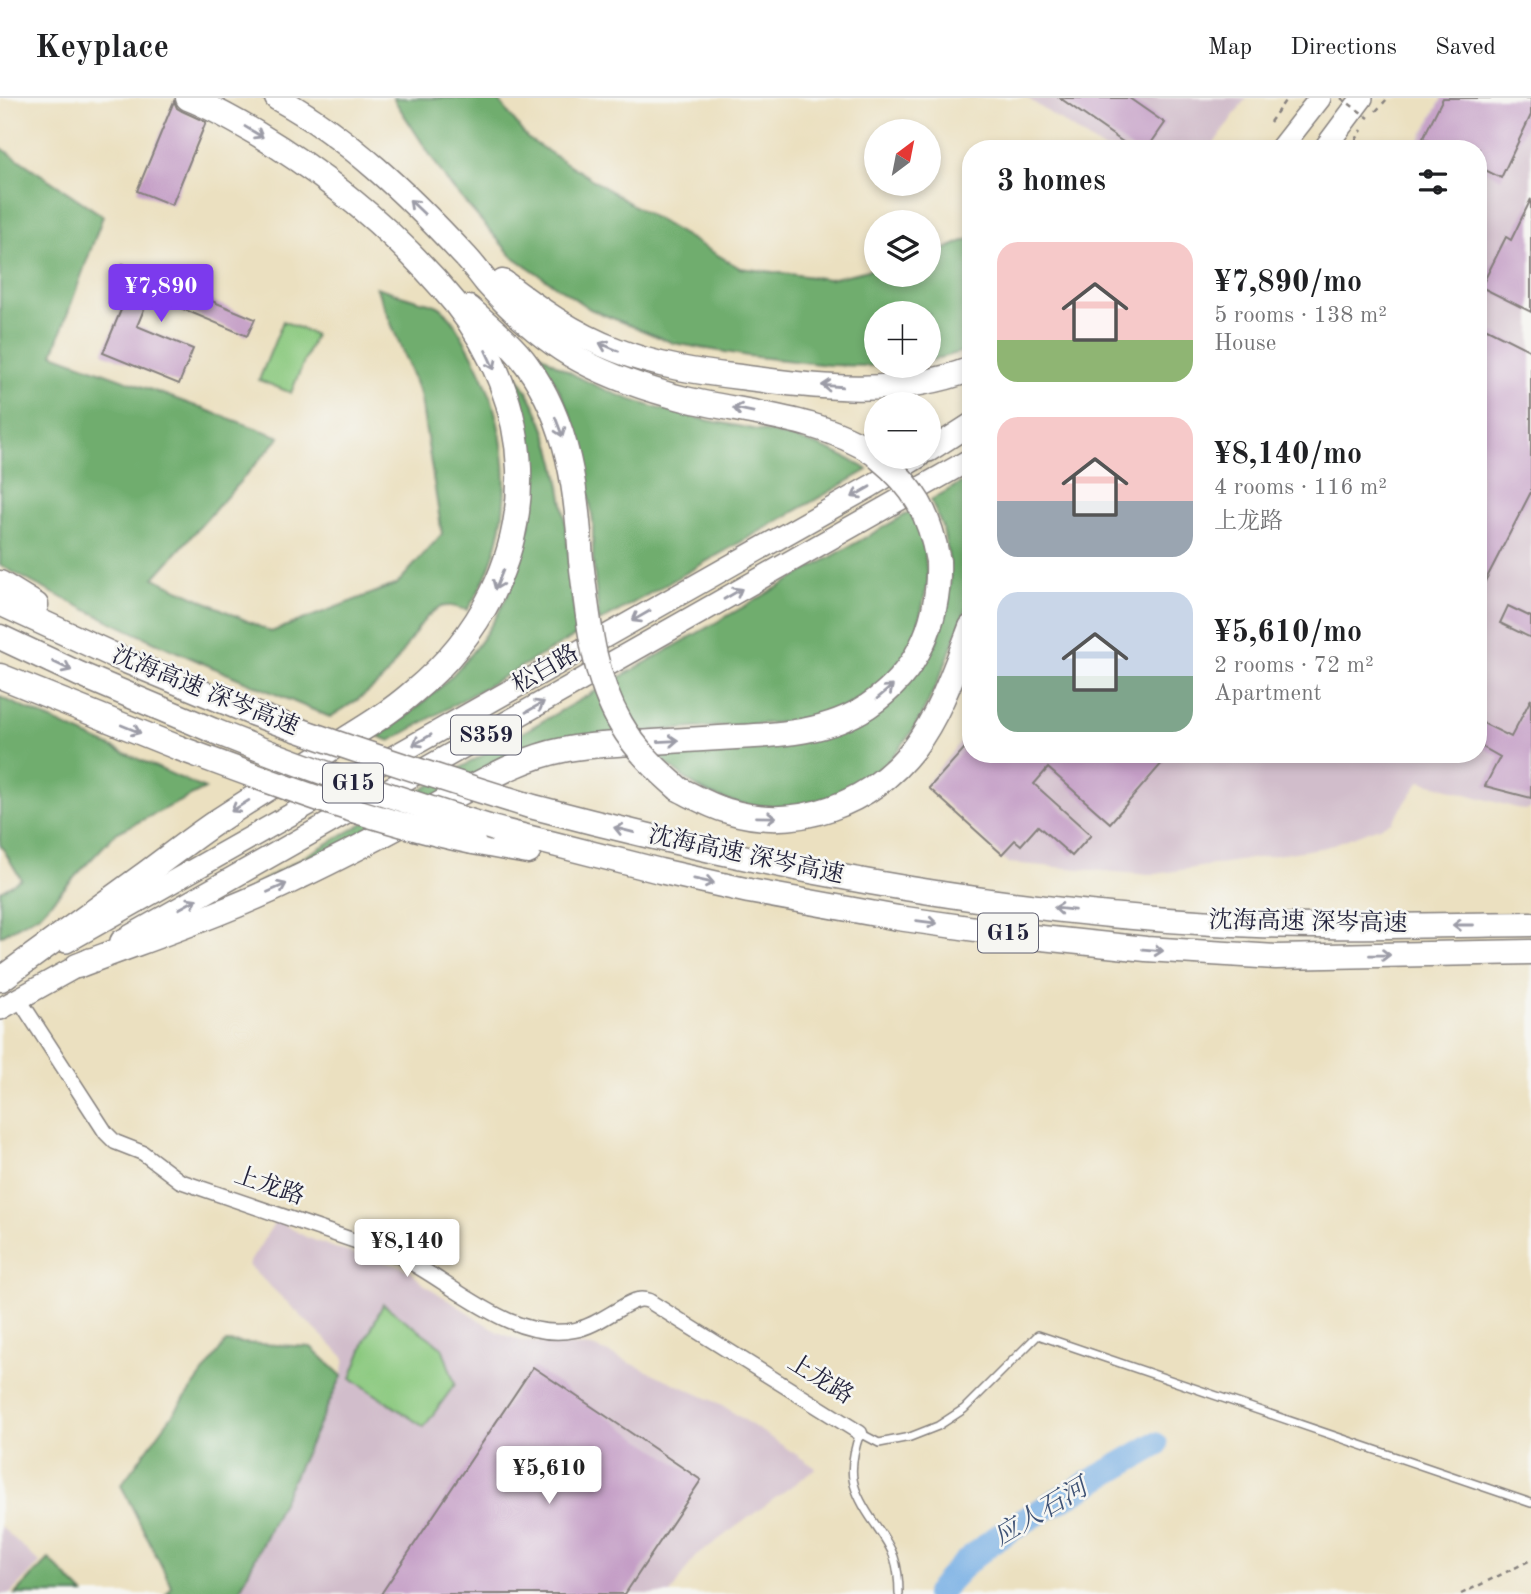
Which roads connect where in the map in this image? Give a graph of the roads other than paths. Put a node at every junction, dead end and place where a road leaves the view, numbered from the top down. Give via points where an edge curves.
1 (188, 98) edge
2 (277, 98) edge
3 (1321, 98) edge
4 (1362, 98) edge
5 (1287, 140) edge
6 (1331, 140) edge
7 (465, 256) junction
8 (439, 283) junction
9 (962, 372) edge
10 (962, 430) edge
11 (941, 443) edge
12 (864, 448) edge
13 (962, 463) edge
14 (892, 469) edge
15 (899, 469) edge
16 (0, 583) edge
17 (0, 603) edge
18 (0, 637) edge
19 (962, 650) edge
20 (126, 661) junction
21 (0, 676) edge
22 (660, 872) junction
23 (1531, 924) edge
24 (1531, 952) edge
25 (77, 966) junction
26 (0, 980) edge
27 (9, 1004) edge
28 (860, 1433) junction
29 (1531, 1503) edge
30 (899, 1594) edge

1 -> 8 highway via 238,122 334,186
7 -> 2 highway via 348,146
3 - 5 main road
4 - 6 main road
9 -> 7 highway via 895,387 857,388 688,370 653,362 580,334
12 -> 7 highway via 781,418 686,399 615,377 551,342 524,320
8 -> 19 highway, bridge via 502,338 543,391 566,445 590,633 608,698 637,748 679,789 703,802 755,817 811,816 868,792 914,748 945,694
8 -> 26 highway via 467,318 502,384 518,446 512,542 481,616 440,667 385,715 219,820
10 - 11 main road
25 -> 13 main road, 松白路 / S359
25 -> 14 highway, bridge via 296,879 536,757 590,746 789,733 843,720 867,706 892,688 911,664 927,636 939,581 939,561 927,517
15 -> 26 main road, 松白路 / S359
16 - 20 highway
17 - 20 highway, 沈海高速 深岑高速 / G15
18 -> 22 highway, 沈海高速 深岑高速 / G15, bridge via 294,763 495,828
23 -> 20 highway, 沈海高速 深岑高速 / G15, bridge via 1274,925 1160,919 957,895 795,868 629,832 411,770 252,713
21 -> 22 highway, bridge via 344,808 473,842
22 -> 24 highway, 沈海高速 深岑高速 / G15 via 898,918 1146,949 1276,957
25 - 27 main road, 松白路 / S359
27 - 28 street, 上龙路 via 106,1133 180,1181 399,1256 517,1325 550,1332 575,1330 637,1300 649,1301
28 - 29 lane via 879,1443 938,1426 964,1409 1038,1335
28 - 30 lane via 852,1462 856,1493 893,1555

